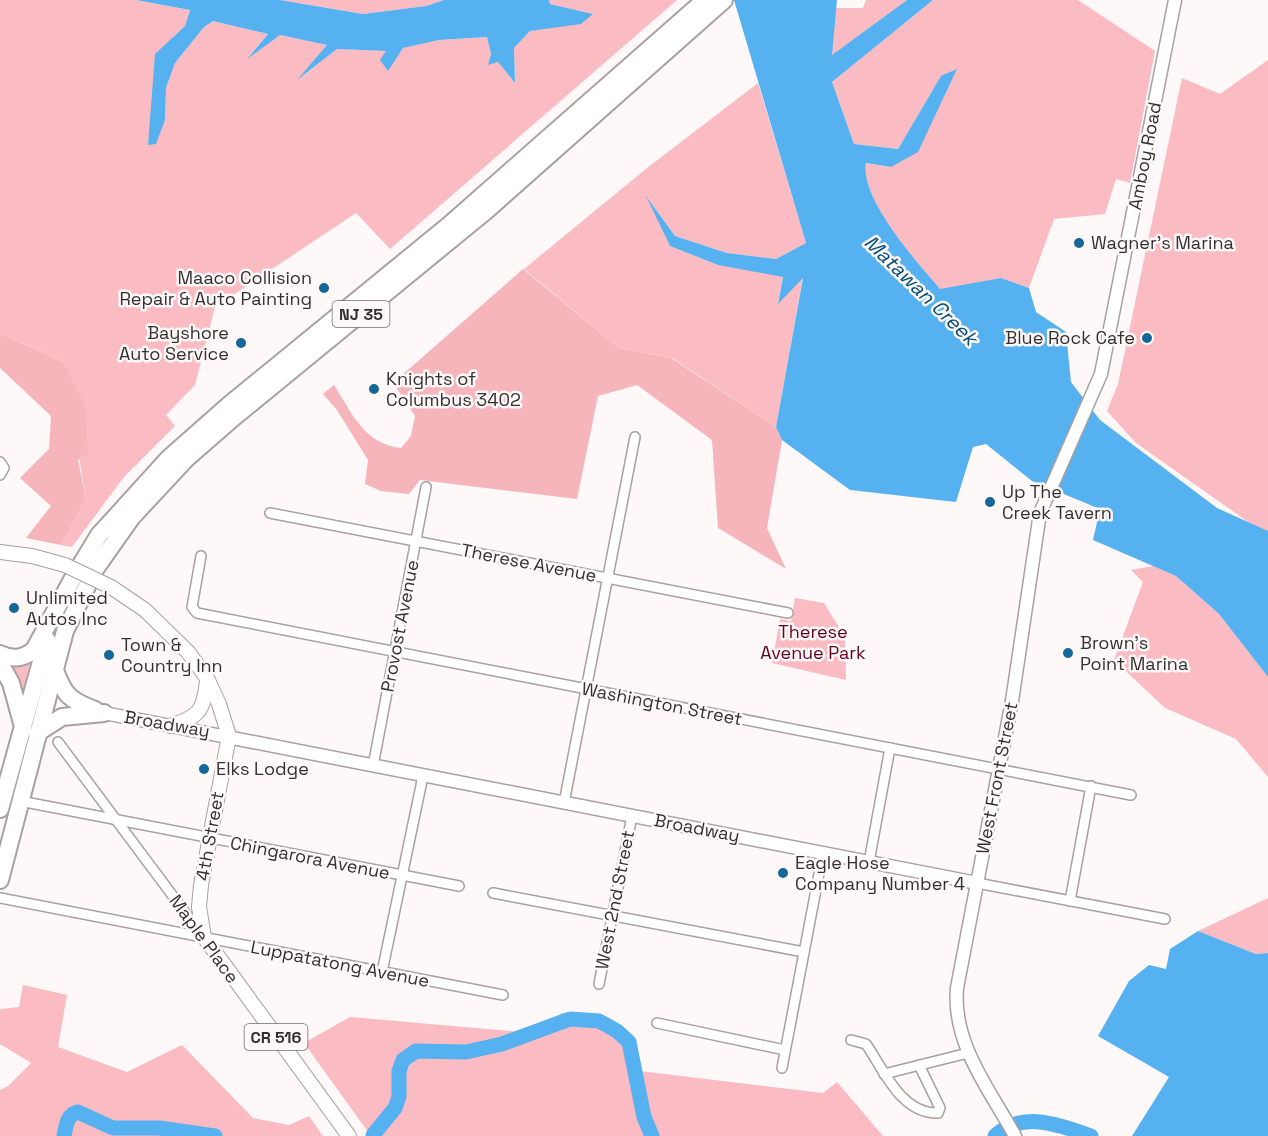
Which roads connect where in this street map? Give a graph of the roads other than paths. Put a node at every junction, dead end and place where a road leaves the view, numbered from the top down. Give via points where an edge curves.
1 (705, 0) edge
2 (1175, 0) edge
3 (723, 1) edge
4 (635, 437) dead end
5 (1068, 447) joint
6 (426, 487) dead end
7 (270, 513) dead end
8 (417, 541) junction
9 (0, 552) edge
10 (201, 556) dead end
11 (608, 578) junction
12 (788, 613) dead end
13 (53, 619) junction
14 (395, 652) junction
15 (0, 654) edge
16 (0, 663) edge
17 (54, 668) junction
18 (207, 678) junction
19 (6, 681) edge
20 (586, 689) junction
21 (104, 713) junction
22 (22, 723) junction
23 (170, 726) junction
24 (37, 734) junction
25 (229, 736) junction
26 (58, 742) dead end
27 (890, 748) junction
28 (373, 766) junction
29 (1000, 769) junction
30 (423, 776) junction
31 (1091, 786) junction
32 (1131, 795) dead end
33 (1, 801) edge
34 (20, 801) junction
35 (564, 802) junction
36 (632, 816) junction
37 (117, 820) junction
38 (209, 838) junction
39 (823, 853) junction
40 (869, 862) junction
41 (403, 875) junction
42 (0, 880) edge
43 (977, 883) junction
44 (459, 886) dead end
45 (493, 894) dead end
46 (0, 898) edge
47 (1070, 901) junction
48 (612, 916) junction
49 (1165, 919) dead end
50 (204, 937) junction
51 (804, 952) junction
52 (382, 972) junction
53 (598, 984) dead end
54 (504, 995) dead end
55 (657, 1023) dead end
56 (851, 1040) dead end
57 (785, 1050) junction
58 (968, 1053) junction
59 (919, 1065) junction
60 (782, 1068) dead end
61 (884, 1074) junction
62 (349, 1136) edge
63 (1015, 1136) edge

1 - 13 highway, NJ 35 via 448,226 169,458 99,535
2 - 5 main road, Amboy Road via 1101,374
3 - 17 highway, NJ 35 via 487,210 186,459 132,517 96,568 73,613
4 - 11 street
5 - 29 main road, West Front Street via 1044,500
6 - 8 street, Provost Avenue
7 - 8 street, Therese Avenue
8 - 11 street, Therese Avenue
8 - 14 street, Provost Avenue
9 - 18 main road, Broadway / CR 516, bridge via 65,565 111,587 170,632
10 - 14 street, Washington Street via 193,611
11 - 12 street, Therese Avenue
11 - 20 street
13 - 15 highway via 30,654 14,658
13 - 22 highway, NJ 35
14 - 20 street, Washington Street
14 - 28 street, Provost Avenue
16 - 19 highway
17 - 21 highway via 63,692 76,703
17 - 24 highway, NJ 35
18 - 23 main road via 200,711
18 - 25 main road, Broadway / CR 516
19 - 22 highway
20 - 27 street, Washington Street
20 - 35 street
21 - 23 main road, Broadway
21 - 24 highway via 62,717
22 - 33 highway, NJ 35
23 - 25 main road, Broadway
24 - 34 highway, NJ 35
25 - 28 main road, Broadway
25 - 38 main road, 4th Street / CR 516
26 - 37 street, Maple Place
27 - 29 street, Washington Street
27 - 40 street
28 - 30 main road, Broadway
29 - 31 street, Washington Street
29 - 43 main road, West Front Street
30 - 35 main road, Broadway
30 - 41 street
31 - 32 street, Washington Street
31 - 47 street
34 - 37 street, Chingarora Avenue
34 - 42 highway, NJ 35
35 - 36 main road, Broadway
36 - 39 main road, Broadway
36 - 48 street, West 2nd Street
37 - 38 street, Chingarora Avenue
37 - 50 street, Maple Place
38 - 41 street, Chingarora Avenue
38 - 50 main road, 4th Street / CR 516 via 199,907
39 - 40 main road, Broadway
39 - 51 street
40 - 43 main road, Broadway
41 - 44 street, Chingarora Avenue
41 - 52 street
43 - 47 street, Broadway
43 - 58 main road, West Front Street via 956,1002 959,1028
45 - 48 street
46 - 50 street, Luppatatong Avenue
47 - 49 street, Broadway
48 - 51 street
48 - 53 street, West 2nd Street
50 - 52 street, Luppatatong Avenue
50 - 62 main road, Maple Place / CR 516
51 - 57 street
52 - 54 street, Luppatatong Avenue
55 - 57 street
56 - 61 street via 867,1045
57 - 60 street
58 - 59 street
58 - 63 main road, West Front Street
59 - 61 street
59 - 61 street via 940,1108 938,1113 912,1106

